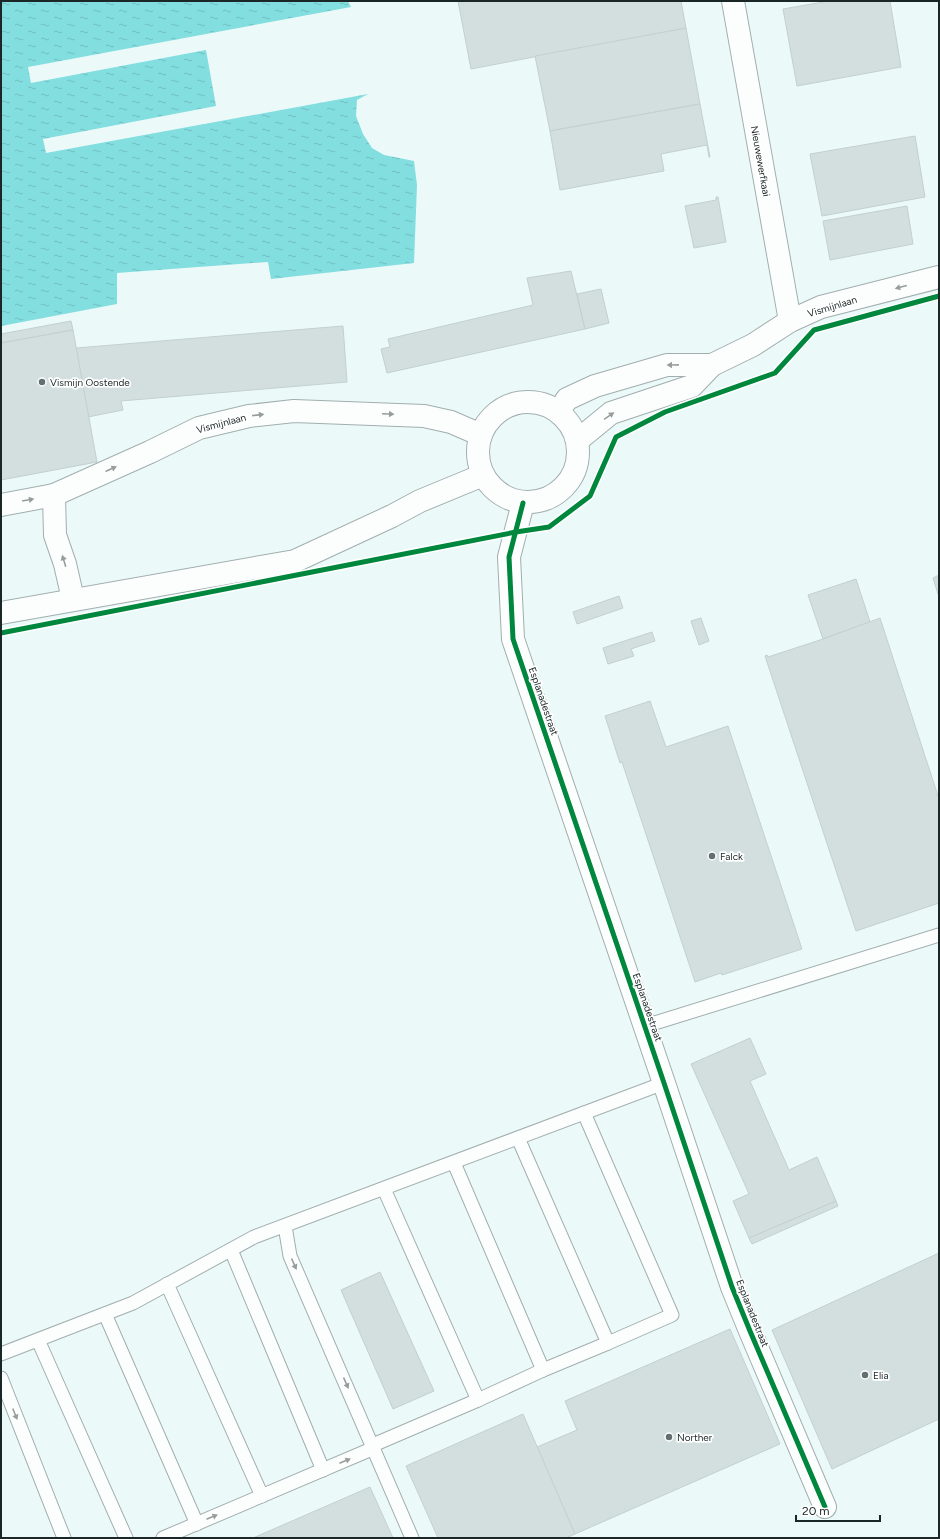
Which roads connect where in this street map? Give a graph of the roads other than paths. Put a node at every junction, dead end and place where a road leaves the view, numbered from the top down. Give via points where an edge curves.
1 (733, 1) edge
2 (939, 277) edge
3 (790, 321) junction
4 (712, 365) junction
5 (559, 411) junction
6 (481, 434) junction
7 (578, 440) junction
8 (483, 475) junction
9 (54, 495) junction
10 (523, 503) junction
11 (1, 505) edge
12 (73, 599) junction
13 (1, 613) edge
14 (939, 935) edge
15 (645, 1026) junction
16 (664, 1083) junction
17 (584, 1113) junction
18 (518, 1138) junction
19 (454, 1163) junction
20 (384, 1189) junction
21 (284, 1226) junction
22 (231, 1250) junction
23 (168, 1284) junction
24 (104, 1314) junction
25 (38, 1340) junction
26 (608, 1343) junction
27 (1, 1354) edge
28 (543, 1370) junction
29 (1, 1378) edge
30 (478, 1400) junction
31 (374, 1447) junction
32 (323, 1470) junction
33 (262, 1496) junction
34 (825, 1507) dead end
35 (197, 1524) junction
36 (64, 1538) edge
37 (126, 1538) edge
38 (163, 1538) edge
39 (412, 1538) edge

1 - 3 street, Nieuwewerfkaai
2 -> 3 street, Vismijnlaan via 821,307
3 - 4 street, Vismijnlaan via 753,345
4 -> 5 street, Vismijnlaan via 668,365 602,384 567,399
7 -> 4 street, Vismijnlaan via 611,413 692,386
5 - 6 street via 542,403 523,402 505,407 491,418
5 - 7 street via 571,424
6 - 8 street via 478,448
9 -> 6 street, Vismijnlaan via 199,428 249,416 294,411 424,416 451,422
7 - 10 street via 578,464 567,486 547,500
8 - 10 street via 499,494
8 - 12 street via 420,501 296,561
11 -> 9 street, Vismijnlaan
12 -> 9 street via 55,535
10 - 15 street, Esplanadestraat via 509,557 513,638
12 - 13 street
14 - 15 lane
15 - 16 street, Esplanadestraat
16 - 17 lane
16 - 34 street, Esplanadestraat via 732,1287
17 - 18 lane
17 - 26 lane via 672,1315
18 - 19 lane
18 - 26 lane
19 - 20 lane
19 - 28 lane
20 - 21 lane
20 - 30 lane
21 - 22 lane via 254,1237
21 -> 31 lane via 290,1256
22 - 23 lane
22 - 32 lane
23 - 24 lane via 133,1303
23 - 33 lane
24 - 25 lane
24 - 35 lane
25 - 27 lane
25 - 37 lane
26 - 28 lane
28 - 30 lane
29 -> 36 lane
30 - 31 lane
32 -> 31 lane
31 - 39 lane
32 - 33 lane
35 -> 33 lane
35 - 38 lane

